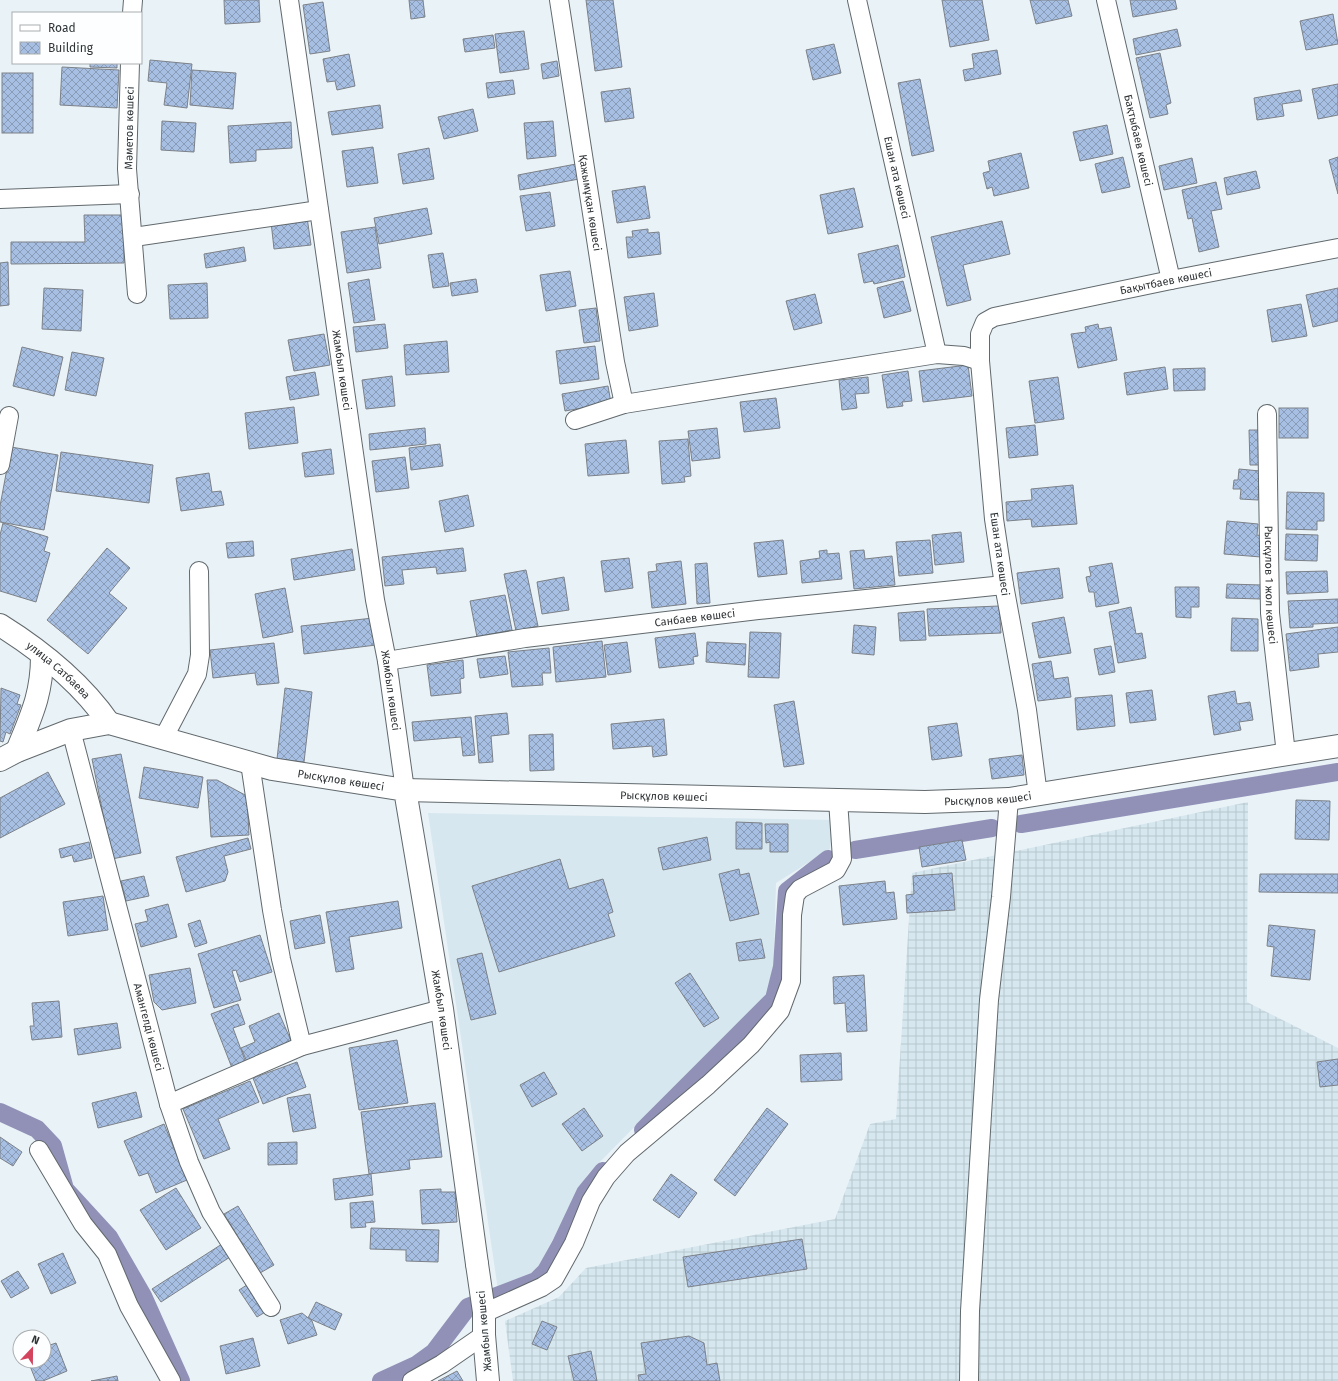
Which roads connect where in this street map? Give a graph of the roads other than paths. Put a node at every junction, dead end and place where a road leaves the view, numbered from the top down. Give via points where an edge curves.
1 (133, 0) edge
2 (289, 0) edge
3 (559, 0) edge
4 (857, 0) edge
5 (1106, 0) edge
6 (132, 12) edge
7 (130, 64) edge
8 (130, 194) junction
9 (0, 199) edge
10 (319, 210) junction
11 (134, 237) junction
12 (1338, 248) edge
13 (1171, 280) junction
14 (137, 294) dead end
15 (994, 316) joint
16 (937, 354) junction
17 (980, 361) junction
18 (624, 404) junction
19 (1267, 414) dead end
20 (9, 416) dead end
21 (575, 420) dead end
22 (0, 465) edge
23 (199, 571) dead end
24 (1004, 585) junction
25 (0, 625) edge
26 (42, 656) junction
27 (387, 661) junction
28 (108, 723) junction
29 (71, 730) junction
30 (163, 739) junction
31 (1338, 746) edge
32 (1286, 754) junction
33 (9, 756) edge
34 (250, 763) junction
35 (405, 790) junction
36 (1038, 795) junction
37 (1009, 799) junction
38 (838, 800) junction
39 (442, 1009) junction
40 (302, 1046) junction
41 (169, 1104) junction
42 (39, 1150) dead end
43 (271, 1307) dead end
44 (484, 1312) junction
45 (484, 1335) junction
46 (171, 1381) edge
47 (412, 1381) edge
48 (488, 1381) edge
49 (969, 1381) edge

1 - 6 street
2 - 10 street, Жамбыл көшесі
3 - 18 street, Қажымұқан көшесі via 615,362
4 - 16 street, Ешан ата көшесі
5 - 13 street, Бақтыбаев көшесі
7 - 8 street, Мәметов көшесі via 127,169
8 - 9 street
8 - 11 street, Мәметов көшесі
10 - 11 street
10 - 27 street, Жамбыл көшесі via 375,600
11 - 14 street, Мәметов көшесі
12 - 13 street, Бақытбаев көшесі
13 - 15 street, Бақытбаев көшесі
15 - 17 street, Ешан ата көшесі via 985,322 980,334
16 - 17 street via 964,356
16 - 18 street
17 - 24 street, Ешан ата көшесі via 994,519
18 - 21 street
19 - 32 street, Рысқұлов 1 жол көшесі via 1270,613
20 - 22 street
23 - 30 street via 200,655 197,674
24 - 27 street, Санбаев көшесі via 758,610 525,638
24 - 36 street, Ешан ата көшесі via 1027,710
25 - 26 street, улица Сатбаева via 17,635
26 - 28 street, улица Сатбаева via 80,686
26 - 33 street via 38,700
27 - 35 street, Жамбыл көшесі
28 - 29 street, Рысқұлов көшесі
28 - 30 street, Рысқұлов көшесі
29 - 33 street, Рысқұлов көшесі
29 - 41 street, Амангелді көшесі
30 - 34 street, Рысқұлов көшесі
31 - 32 street, Рысқұлов көшесі
32 - 36 street, Рысқұлов көшесі
34 - 35 street, Рысқұлов көшесі via 322,778
34 - 40 street via 281,959
35 - 38 street, Рысқұлов көшесі
35 - 39 street, Жамбыл көшесі
36 - 37 street, Рысқұлов көшесі
37 - 38 street, Рысқұлов көшесі via 925,802
37 - 49 street via 989,1000 970,1310
38 - 44 street via 842,859 836,870 800,889 795,895 792,915 791,981 780,1011 751,1045 708,1085 627,1152 606,1177 591,1201 574,1243 554,1279 542,1287
39 - 40 street
39 - 44 street, Жамбыл көшесі
40 - 41 street
41 - 43 street, Амангелді көшесі via 189,1162 211,1212
42 - 46 street via 83,1224 107,1254 129,1306
44 - 45 street, Жамбыл көшесі
45 - 47 street
45 - 48 street, Жамбыл көшесі

